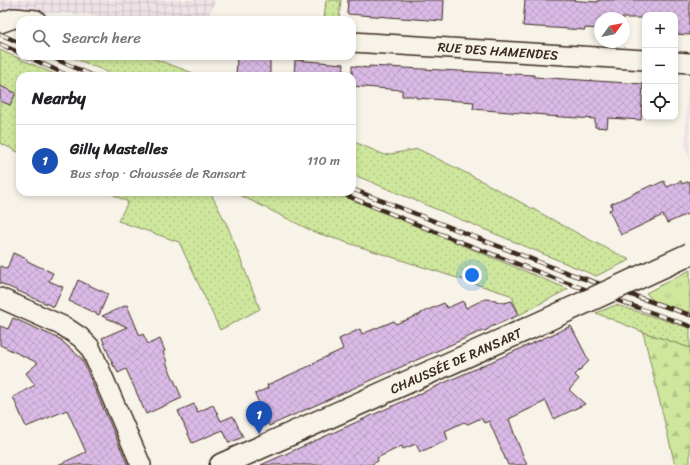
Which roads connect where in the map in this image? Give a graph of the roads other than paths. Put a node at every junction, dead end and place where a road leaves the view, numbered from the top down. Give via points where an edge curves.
1 (356, 42) edge
2 (642, 60) edge
3 (678, 62) edge
4 (690, 63) edge
5 (690, 254) edge
6 (0, 298) edge
7 (141, 465) edge
8 (221, 465) edge

1 - 2 street, RUE DES HAMENDES
3 - 4 street
5 - 8 main road, CHAUSSÉE DE RANSART, bridge
6 - 7 street via 65,327 90,347

